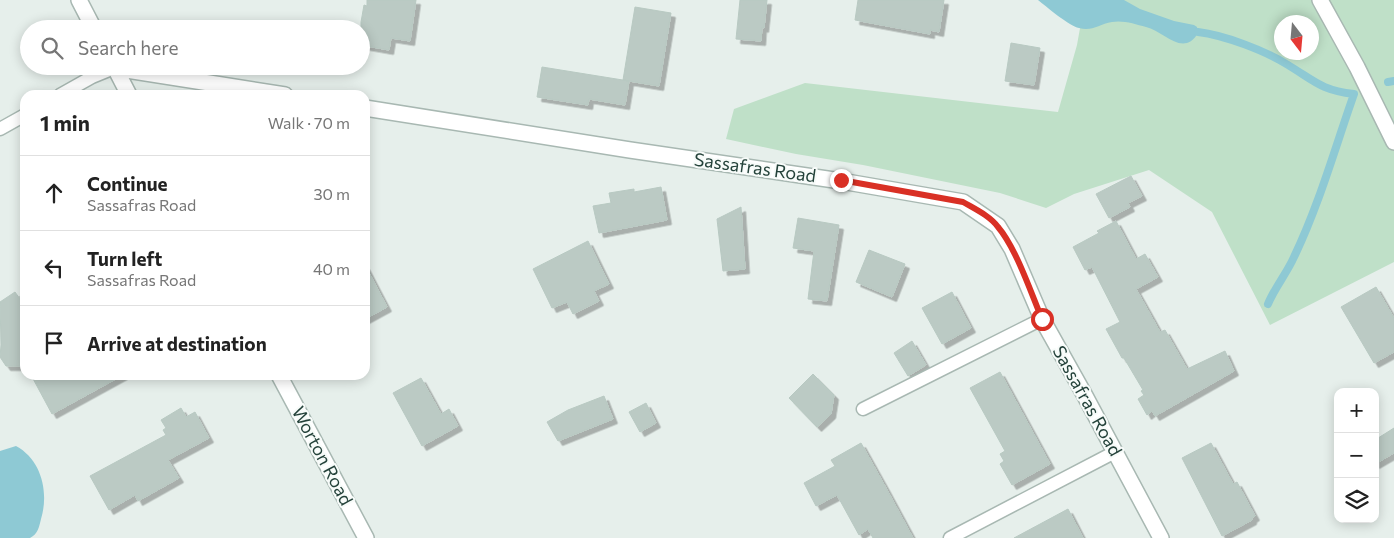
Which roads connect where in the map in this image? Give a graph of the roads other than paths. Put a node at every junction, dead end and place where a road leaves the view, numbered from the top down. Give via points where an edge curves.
1 (79, 0) edge
2 (1320, 0) edge
3 (89, 20) edge
4 (98, 75) edge
5 (118, 75) edge
6 (163, 75) edge
7 (69, 90) edge
8 (126, 90) edge
9 (254, 90) edge
10 (370, 109) edge
11 (20, 118) edge
12 (0, 129) edge
13 (1394, 142) edge
14 (1042, 319) junction
15 (282, 380) edge
16 (863, 409) dead end
17 (1115, 452) junction
18 (366, 538) edge
19 (950, 538) edge
20 (1161, 538) edge

1 - 3 street
2 - 13 street
4 - 7 lane
5 - 8 street
6 - 9 street
10 - 14 street, Sassafras Road via 841,180 963,202 998,226 1012,249
11 - 12 lane
14 - 16 lane
14 - 17 street, Sassafras Road
15 - 18 street, Worton Road
17 - 19 lane
17 - 20 street, Sassafras Road

